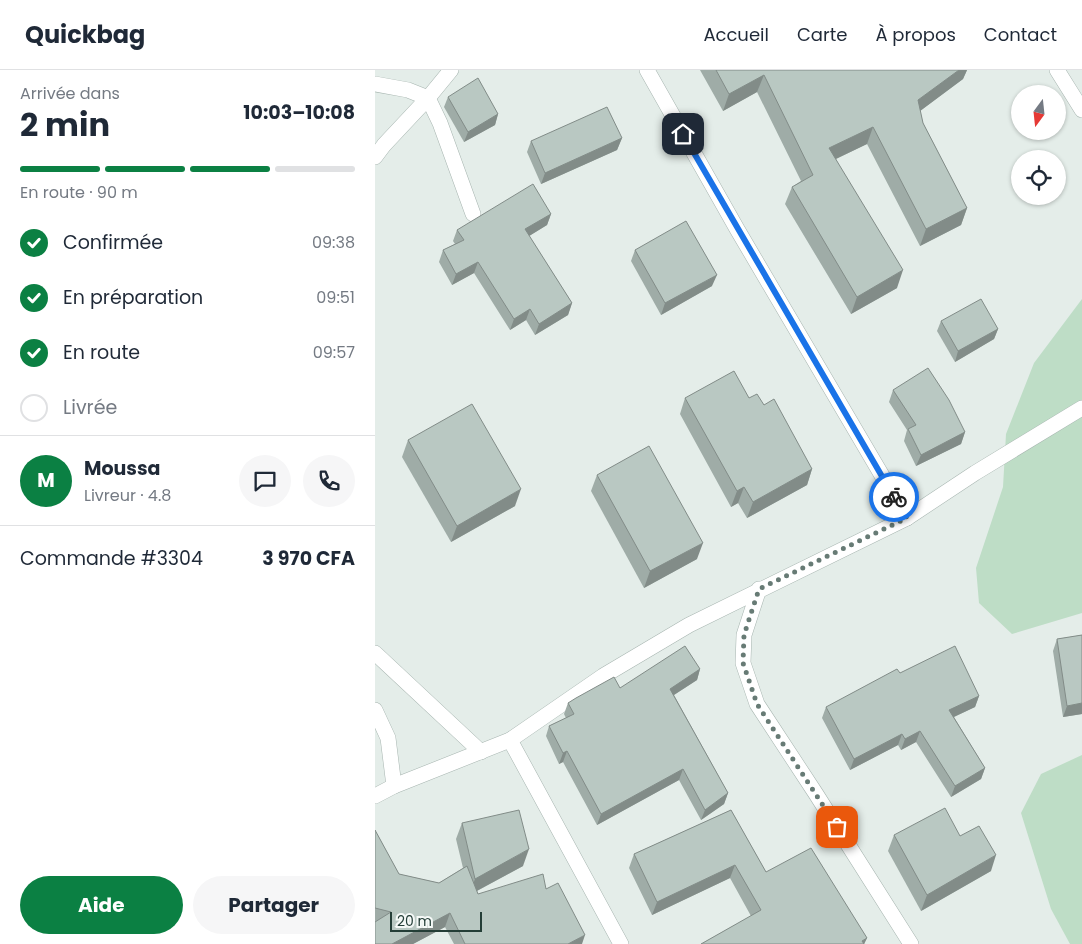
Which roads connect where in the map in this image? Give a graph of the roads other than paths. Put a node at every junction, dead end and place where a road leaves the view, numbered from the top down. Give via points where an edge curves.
1 (451, 70) edge
2 (647, 70) edge
3 (1057, 70) edge
4 (375, 84) edge
5 (428, 98) junction
6 (1082, 110) edge
7 (375, 157) edge
8 (473, 214) dead end
9 (1082, 408) edge
10 (907, 518) junction
11 (759, 589) junction
12 (375, 653) edge
13 (375, 710) edge
14 (509, 740) junction
15 (481, 752) junction
16 (394, 786) junction
17 (375, 796) edge
18 (621, 944) edge
19 (911, 944) edge

1 - 5 street
2 - 10 street
3 - 6 street
4 - 5 street via 408,90
5 - 7 street
5 - 8 street
9 - 10 street
10 - 11 street
11 - 14 street via 689,625 603,676
11 - 19 street via 744,635 743,663 757,704
12 - 15 street
13 - 16 street via 388,738
14 - 15 street
14 - 18 street
15 - 16 street
16 - 17 street

